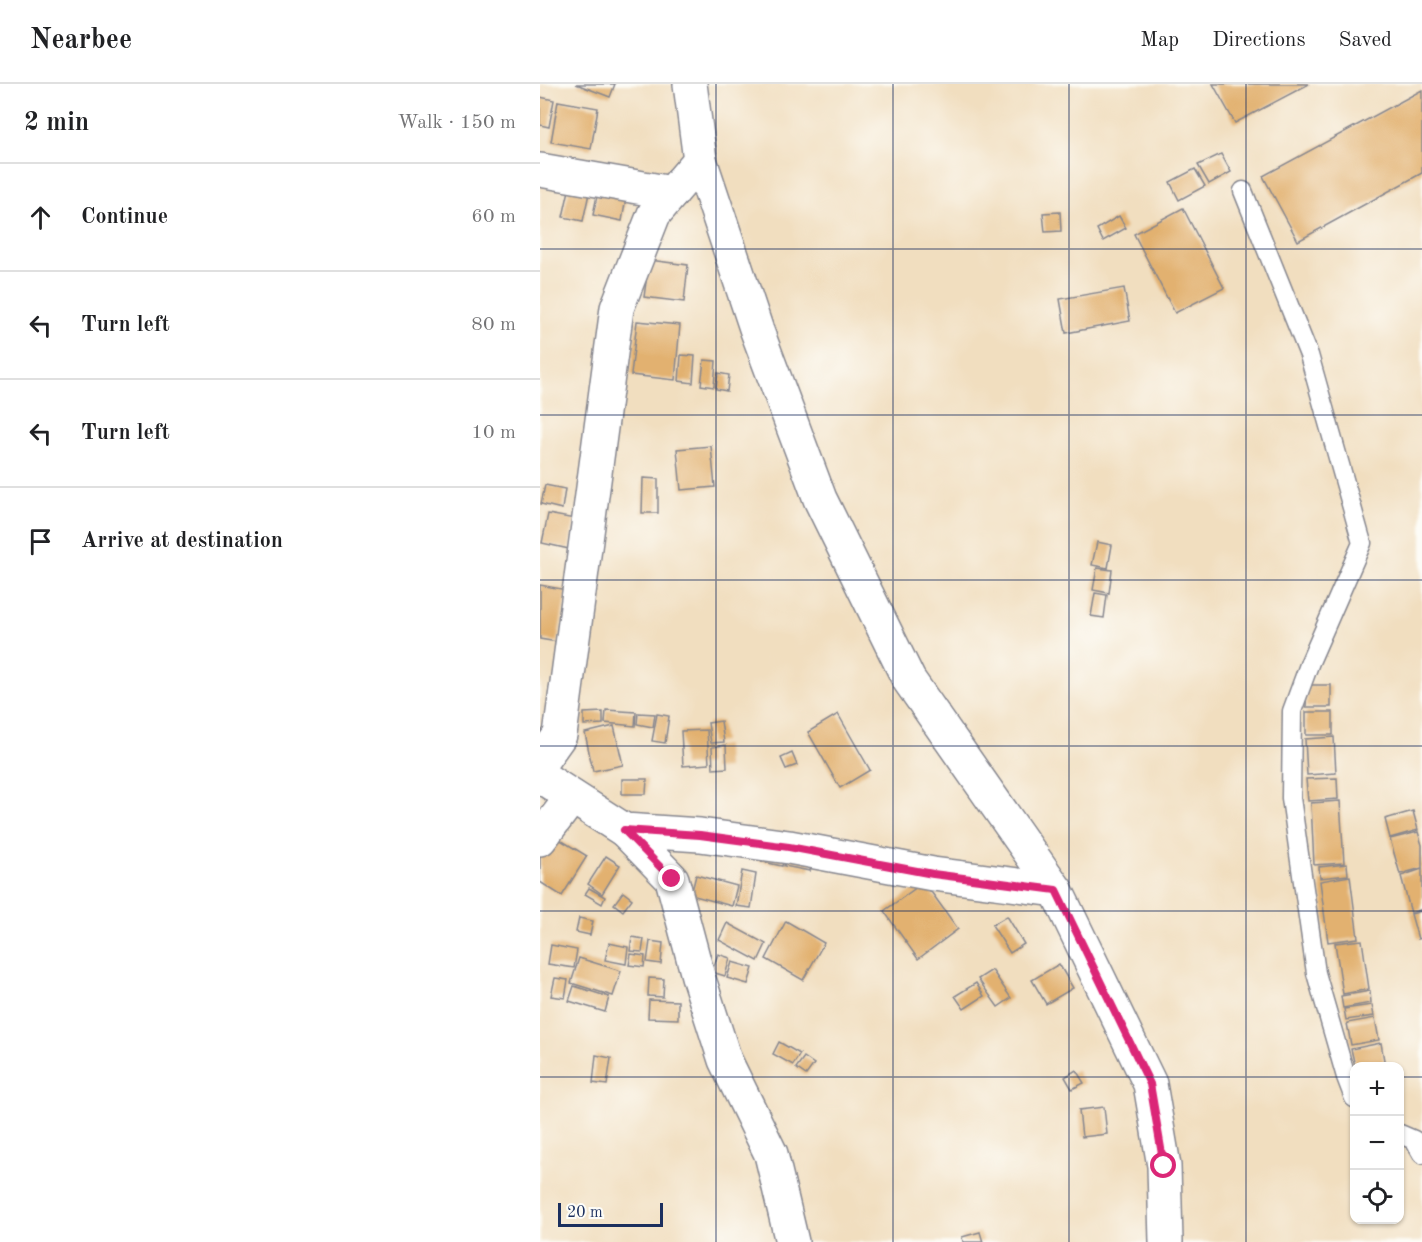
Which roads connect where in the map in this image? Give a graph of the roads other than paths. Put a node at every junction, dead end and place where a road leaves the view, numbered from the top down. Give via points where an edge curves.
1 (690, 84) edge
2 (700, 159) junction
3 (540, 170) edge
4 (1243, 191) dead end
5 (672, 193) junction
6 (540, 763) edge
7 (540, 776) edge
8 (572, 797) junction
9 (624, 830) junction
10 (540, 839) edge
11 (1056, 890) junction
12 (1350, 1088) edge
13 (1404, 1136) edge
14 (1422, 1154) edge
15 (792, 1242) edge
16 (1166, 1242) edge

1 - 2 street
2 - 5 street
2 - 11 street via 757,330 820,499 909,680
3 - 5 street
4 - 12 lane via 1309,355 1362,543 1292,711 1292,798 1316,973
5 - 6 street via 654,214 617,308 560,735
7 - 8 street
8 - 9 street
8 - 10 street
9 - 11 street via 767,844 933,874
9 - 15 street via 672,879 725,1060 771,1154
11 - 16 street via 1150,1084 1164,1166
13 - 14 lane via 1414,1140

